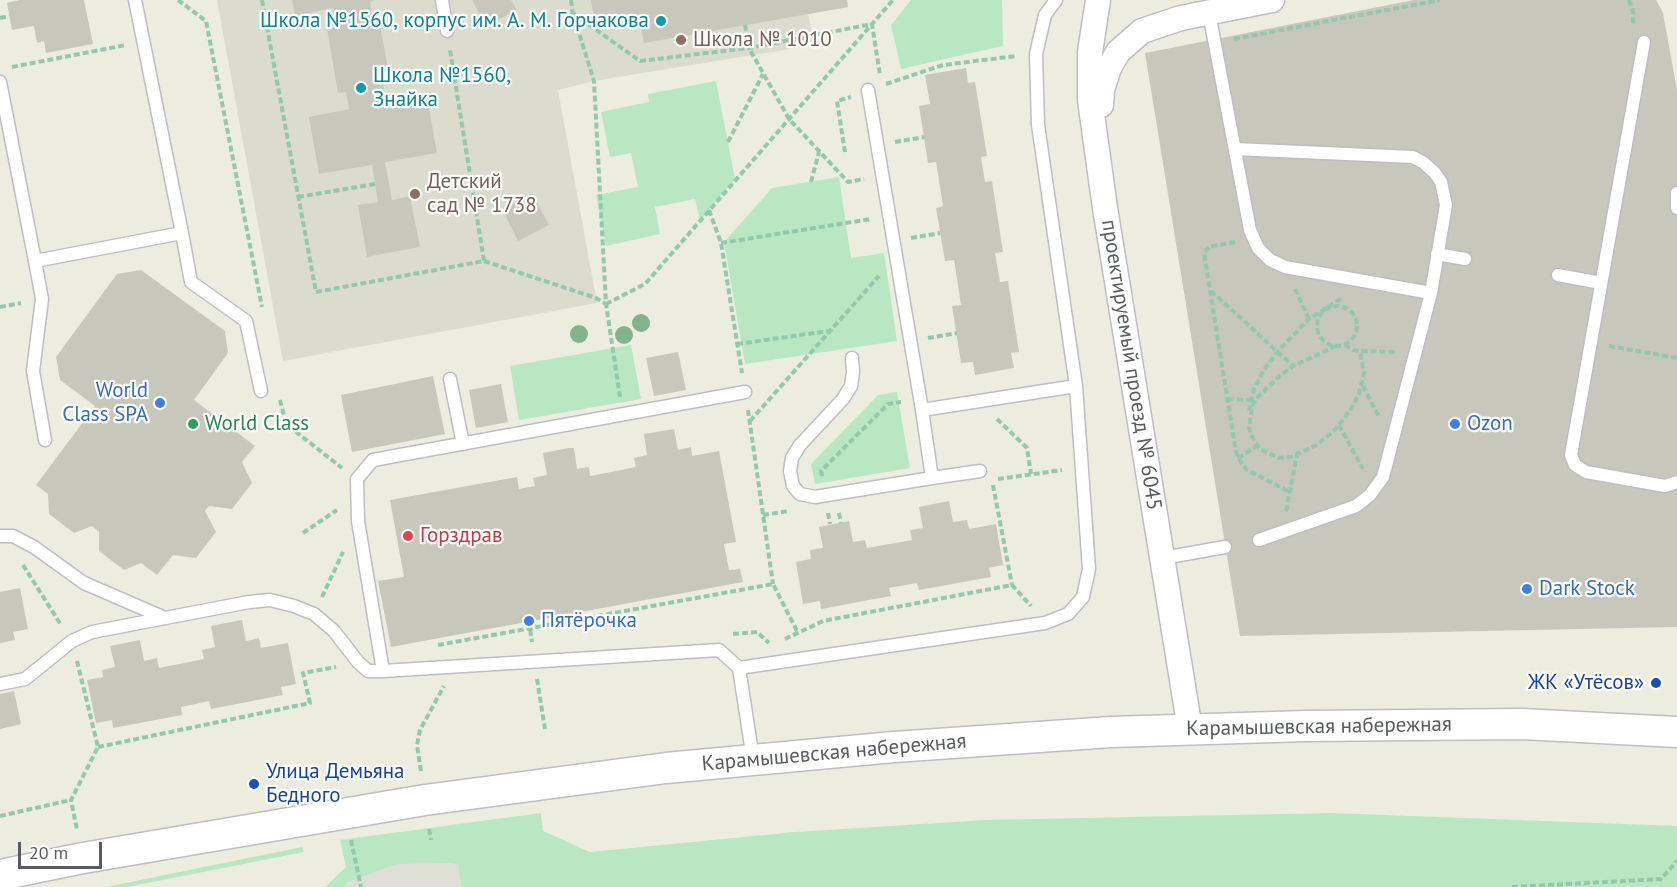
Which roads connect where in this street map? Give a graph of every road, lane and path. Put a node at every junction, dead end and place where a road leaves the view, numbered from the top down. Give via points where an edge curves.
1 (135, 0) edge
2 (178, 0) edge
3 (262, 0) edge
4 (442, 0) edge
5 (571, 0) edge
6 (893, 0) edge
7 (1056, 0) edge
8 (1098, 0) edge
9 (1272, 0) edge
10 (1440, 0) edge
11 (1209, 13) junction
12 (573, 14) junction
13 (9, 16) dead end
14 (0, 18) edge
15 (872, 24) junction
16 (745, 25) dead end
17 (447, 31) joint
18 (144, 42) junction
19 (1644, 42) dead end
20 (1215, 43) junction
21 (749, 48) junction
22 (1036, 54) junction
23 (11, 67) dead end
24 (763, 74) junction
25 (0, 82) edge
26 (868, 90) dead end
27 (837, 101) dead end
28 (789, 119) junction
29 (924, 137) dead end
30 (1097, 140) junction
31 (728, 142) dead end
32 (877, 145) junction
33 (1235, 149) junction
34 (819, 152) junction
35 (845, 152) dead end
36 (883, 176) junction
37 (811, 182) dead end
38 (375, 184) dead end
39 (1677, 193) edge
40 (298, 197) junction
41 (1677, 208) edge
42 (709, 209) junction
43 (889, 217) junction
44 (182, 233) junction
45 (940, 233) dead end
46 (1253, 238) junction
47 (893, 241) junction
48 (721, 243) junction
49 (1437, 254) junction
50 (896, 257) junction
51 (1465, 259) dead end
52 (35, 261) junction
53 (484, 261) junction
54 (1285, 267) junction
55 (1558, 275) dead end
56 (1368, 282) junction
57 (1602, 283) junction
58 (1210, 291) junction
59 (1431, 292) junction
60 (606, 304) junction
61 (1325, 308) junction
62 (263, 314) dead end
63 (1310, 319) junction
64 (830, 331) junction
65 (957, 333) dead end
66 (910, 340) junction
67 (1591, 343) junction
68 (737, 344) junction
69 (1345, 345) junction
70 (1336, 346) junction
71 (1360, 351) junction
72 (1277, 352) junction
73 (1415, 352) junction
74 (852, 358) dead end
75 (1677, 358) edge
76 (1293, 366) junction
77 (450, 379) dead end
78 (1076, 386) junction
79 (261, 391) dead end
80 (279, 392) dead end
81 (745, 392) junction
82 (1228, 399) junction
83 (1250, 400) junction
84 (979, 401) junction
85 (921, 404) junction
86 (622, 415) junction
87 (1249, 417) junction
88 (750, 421) junction
89 (1339, 425) junction
90 (45, 440) dead end
91 (463, 444) junction
92 (1257, 446) junction
93 (1297, 455) junction
94 (1238, 458) junction
95 (980, 471) dead end
96 (1031, 474) dead end
97 (932, 478) junction
98 (357, 479) junction
99 (992, 480) dead end
100 (1677, 482) edge
101 (1374, 491) junction
102 (1290, 492) junction
103 (825, 495) junction
104 (342, 506) dead end
105 (358, 521) junction
106 (830, 524) dead end
107 (1282, 532) junction
108 (303, 533) dead end
109 (3, 536) edge
110 (1259, 540) dead end
111 (1225, 547) dead end
112 (1163, 558) junction
113 (773, 584) junction
114 (1012, 585) junction
115 (52, 613) dead end
116 (314, 614) junction
117 (165, 618) junction
118 (529, 621) dead end
119 (1045, 623) junction
120 (531, 628) junction
121 (798, 633) junction
122 (790, 637) dead end
123 (72, 641) junction
124 (430, 646) dead end
125 (535, 662) junction
126 (332, 667) dead end
127 (455, 667) junction
128 (739, 668) junction
129 (383, 671) junction
130 (0, 684) edge
131 (545, 729) dead end
132 (1190, 729) junction
133 (420, 730) dead end
134 (1677, 732) edge
135 (98, 747) junction
136 (753, 759) junction
137 (0, 816) edge
138 (1677, 861) edge
139 (357, 869) dead end
140 (0, 875) edge
141 (361, 887) edge
142 (1512, 887) edge

1 - 18 lane
2 - 62 path via 206,21
3 - 40 path
4 - 17 lane
5 - 12 path
6 - 15 path
7 - 22 lane via 1045,15
8 - 30 street, проектируемый проезд № 6045 via 1090,52 1090,100
9 - 11 street
10 - 20 path
11 - 20 lane
11 - 30 street via 1142,31 1118,52 1102,90
12 - 21 path via 640,61
12 - 60 path via 594,81
13 - 14 path
15 - 21 path
15 - 22 path via 882,86 943,65
15 - 28 path
16 - 21 path
17 - 53 path
18 - 23 path
18 - 44 lane
19 - 57 lane
20 - 33 lane
21 - 24 path
22 - 78 lane via 1038,124
24 - 28 path
24 - 31 path
25 - 52 lane
26 - 32 lane
27 - 35 path
28 - 34 path
28 - 42 path
29 - 32 path
30 - 112 street, проектируемый проезд № 6045
32 - 36 lane
33 - 46 lane
33 - 49 lane via 1413,157 1435,173 1445,195
34 - 36 path via 848,182
34 - 37 path
36 - 43 lane
38 - 40 path
39 - 41 lane
40 - 53 path via 316,292
42 - 48 path
42 - 60 path via 645,284
43 - 47 lane
43 - 48 path
44 - 52 lane
44 - 79 lane via 191,282 246,321
45 - 47 path
46 - 54 lane via 1263,254
46 - 58 path via 1207,248 1204,253
47 - 50 lane
48 - 68 path
49 - 51 lane
49 - 59 lane
50 - 64 path
50 - 66 lane
52 - 90 lane via 42,298 33,371
53 - 60 path
54 - 56 lane
54 - 63 path
55 - 57 lane
56 - 59 lane
56 - 61 path
57 - 67 lane
58 - 72 path
58 - 82 path
59 - 73 lane
60 - 86 path
61 - 63 path
61 - 69 path via 1335,305 1353,311 1358,330
61 - 70 path via 1316,326 1319,336
63 - 72 path
64 - 68 path
64 - 88 path
65 - 66 path
66 - 85 lane
67 - 75 path
67 - 100 lane via 1573,461 1586,472 1665,486
68 - 81 path
69 - 70 path
69 - 71 path
70 - 76 path
71 - 73 path
71 - 89 path via 1364,380
72 - 76 path
72 - 83 path
73 - 101 lane via 1383,477
74 - 103 lane via 851,386 792,458 793,486 800,494
76 - 87 path via 1258,397
77 - 91 lane
78 - 84 lane
78 - 119 lane via 1089,569 1077,606
80 - 98 path via 291,428
81 - 86 lane
81 - 88 path
82 - 83 path
82 - 94 path
83 - 87 path
84 - 85 lane
84 - 96 path via 1027,448
85 - 97 lane
85 - 103 path via 888,404 821,471
86 - 91 lane
87 - 92 path
88 - 113 path
89 - 93 path via 1315,446
89 - 101 path
91 - 98 lane via 374,460
92 - 93 path via 1279,458
92 - 94 path
93 - 102 path
94 - 102 path via 1247,470
95 - 97 lane
97 - 103 lane
98 - 105 lane
99 - 114 path
101 - 107 lane via 1347,510
102 - 107 path
103 - 106 path
104 - 108 path
105 - 116 path
105 - 129 lane
107 - 110 lane
109 - 115 path
109 - 117 lane via 13,536 34,547 84,583
111 - 112 lane
112 - 132 street, проектируемый проезд № 6045
113 - 120 path
113 - 121 path
114 - 119 path
114 - 121 path via 824,621
116 - 117 lane via 270,600
116 - 129 lane via 362,667
117 - 123 lane via 92,632
118 - 120 path
119 - 128 lane
120 - 124 path
121 - 122 path
123 - 130 lane via 26,679
123 - 135 path
125 - 127 lane
125 - 128 lane via 719,650
125 - 131 path
126 - 135 path via 303,673 310,703
127 - 129 lane
127 - 133 path
128 - 136 lane
132 - 134 street, Карамышевская набережная via 1522,724
132 - 136 street, Карамышевская набережная
135 - 137 path via 71,800
136 - 140 street, Карамышевская набережная via 425,800
138 - 142 path via 1661,879
139 - 141 path

